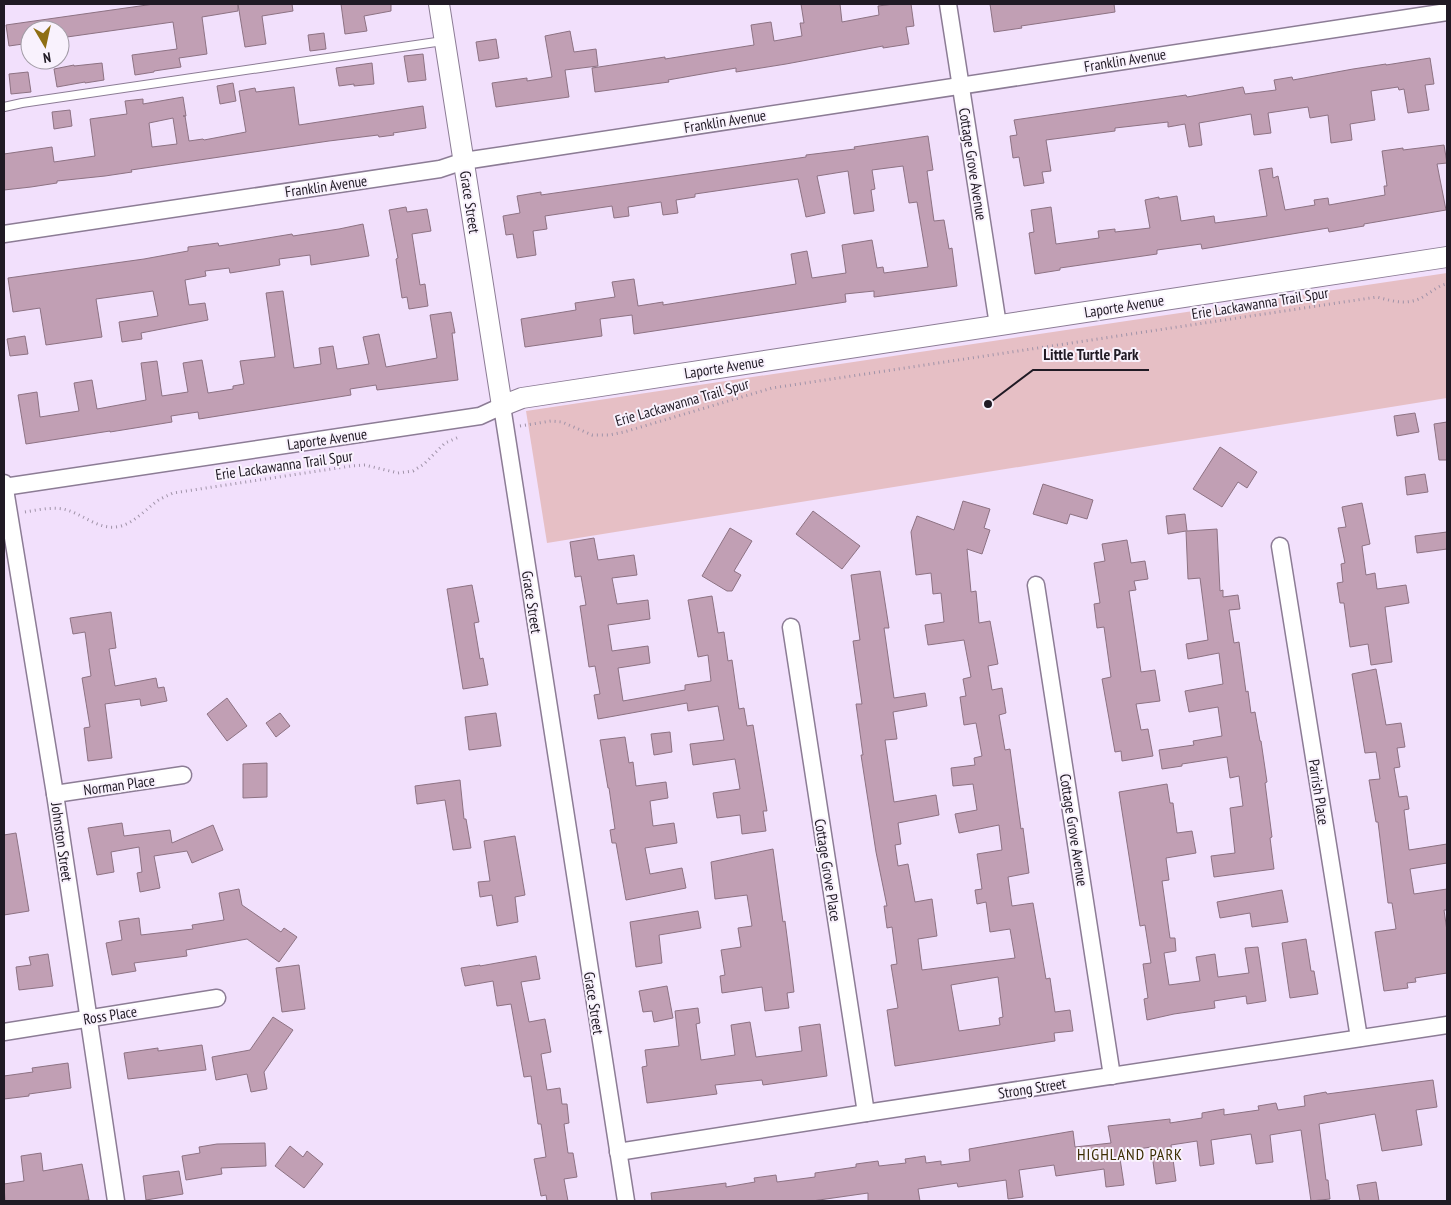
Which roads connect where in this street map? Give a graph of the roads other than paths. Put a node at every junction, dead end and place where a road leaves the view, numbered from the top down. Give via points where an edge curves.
1 (439, 4) edge
2 (948, 4) edge
3 (1447, 12) edge
4 (445, 41) junction
5 (960, 85) junction
6 (4, 107) edge
7 (464, 161) junction
8 (4, 234) edge
9 (1447, 257) edge
10 (998, 325) junction
11 (502, 406) junction
12 (4, 486) edge
13 (1280, 546) dead end
14 (1036, 585) dead end
15 (791, 627) dead end
16 (183, 775) dead end
17 (55, 794) junction
18 (217, 998) dead end
19 (88, 1019) junction
20 (1447, 1025) edge
21 (4, 1032) edge
22 (1359, 1038) junction
23 (1112, 1076) junction
24 (866, 1113) junction
25 (618, 1152) junction
26 (116, 1201) edge
27 (626, 1201) edge

1 - 4 street, Grace Street
2 - 5 street, Cottage Grove Avenue
3 - 5 street, Franklin Avenue
4 - 6 lane
4 - 7 street, Grace Street
5 - 7 street, Franklin Avenue
5 - 10 street, Cottage Grove Avenue
7 - 8 street, Franklin Avenue via 440,169
7 - 11 street, Grace Street
9 - 10 street, Laporte Avenue
10 - 11 street, Laporte Avenue via 522,398
11 - 12 street, Laporte Avenue via 480,416
11 - 25 street, Grace Street
12 - 17 street, Johnston Street
13 - 22 street, Parrish Place
14 - 23 street, Cottage Grove Avenue
15 - 24 street, Cottage Grove Place
16 - 17 street, Norman Place
17 - 19 street, Johnston Street
18 - 19 street, Ross Place
19 - 21 street, Ross Place
19 - 26 street, Johnston Street
20 - 22 street, Strong Street
22 - 23 street, Strong Street
23 - 24 street, Strong Street
24 - 25 street, Strong Street
25 - 27 street, Grace Street

